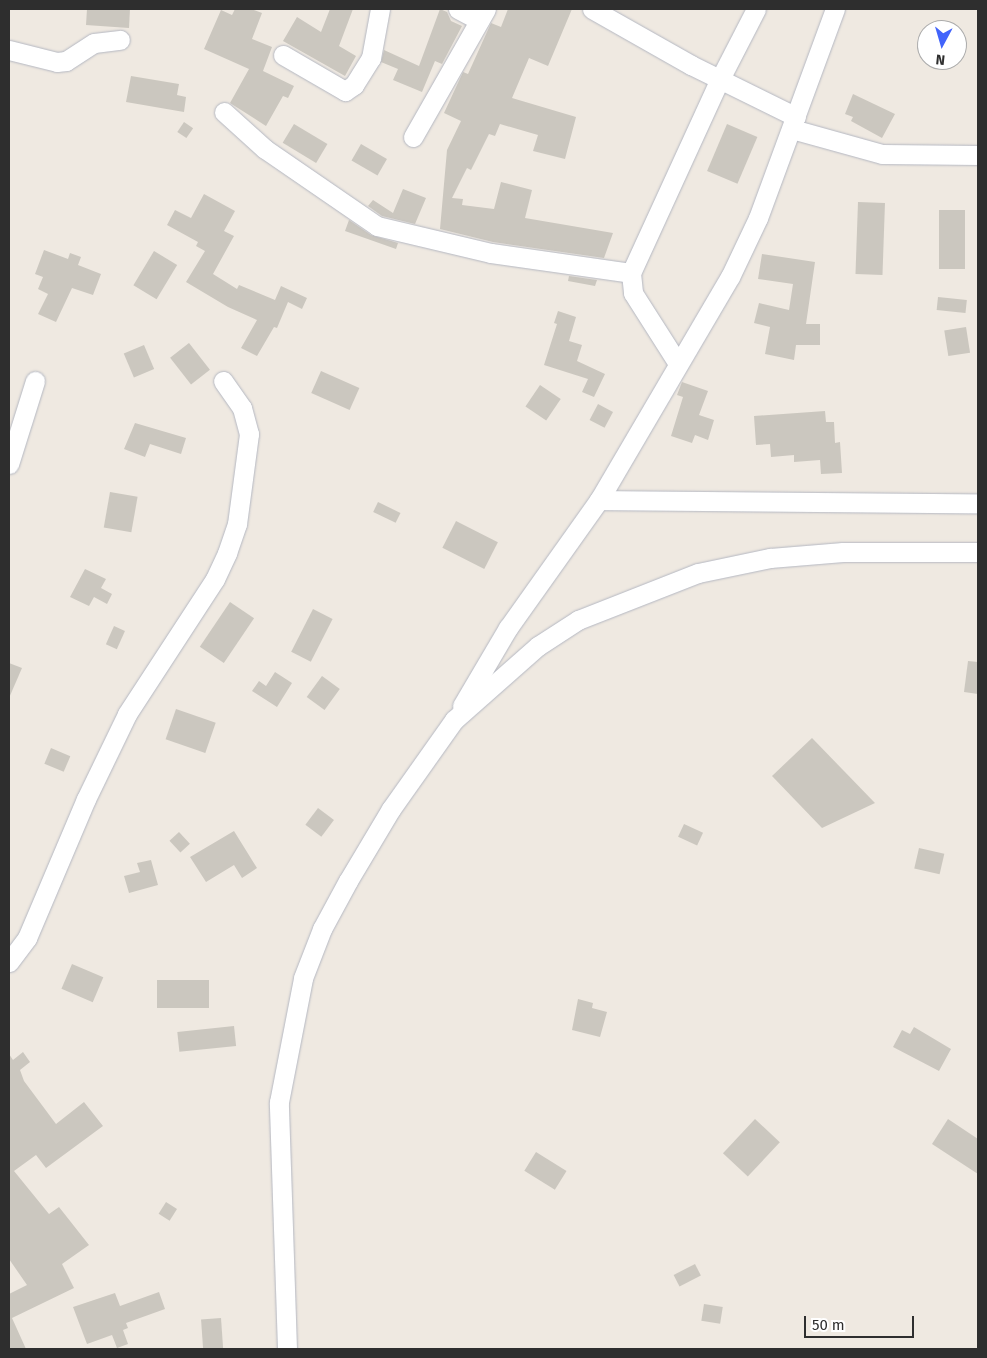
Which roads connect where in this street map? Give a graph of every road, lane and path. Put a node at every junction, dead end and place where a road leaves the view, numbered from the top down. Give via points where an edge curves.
1 (380, 9) edge
2 (458, 9) edge
3 (592, 9) edge
4 (756, 9) edge
5 (835, 9) edge
6 (483, 14) edge
7 (120, 40) dead end
8 (9, 50) edge
9 (283, 55) dead end
10 (720, 79) junction
11 (224, 112) dead end
12 (794, 123) junction
13 (413, 137) dead end
14 (978, 155) edge
15 (631, 274) junction
16 (677, 362) junction
17 (34, 381) dead end
18 (223, 381) dead end
19 (9, 464) edge
20 (599, 500) junction
21 (978, 503) edge
22 (978, 552) edge
23 (508, 628) junction
24 (538, 646) junction
25 (454, 720) junction
26 (9, 962) edge
27 (287, 1349) edge

1 - 9 street via 371,58 354,85 344,91
2 - 6 street
3 - 10 street
4 - 10 street
5 - 12 street
6 - 13 street
7 - 8 street via 94,42 66,62
10 - 12 street
10 - 15 street
11 - 15 street via 266,149 377,226 491,253
12 - 14 street via 882,154
12 - 16 street via 758,218 730,277
15 - 16 street via 633,293
16 - 20 street
17 - 19 street
18 - 26 street via 242,408 249,434 237,524 227,553 211,586 127,714 86,799 27,938
20 - 21 street
20 - 23 street
22 - 24 street via 843,552 770,558 698,573 578,620
23 - 24 street via 509,643 515,649 523,652
23 - 25 street
24 - 25 street
25 - 27 street via 391,809 348,881 322,929 303,978 279,1102

